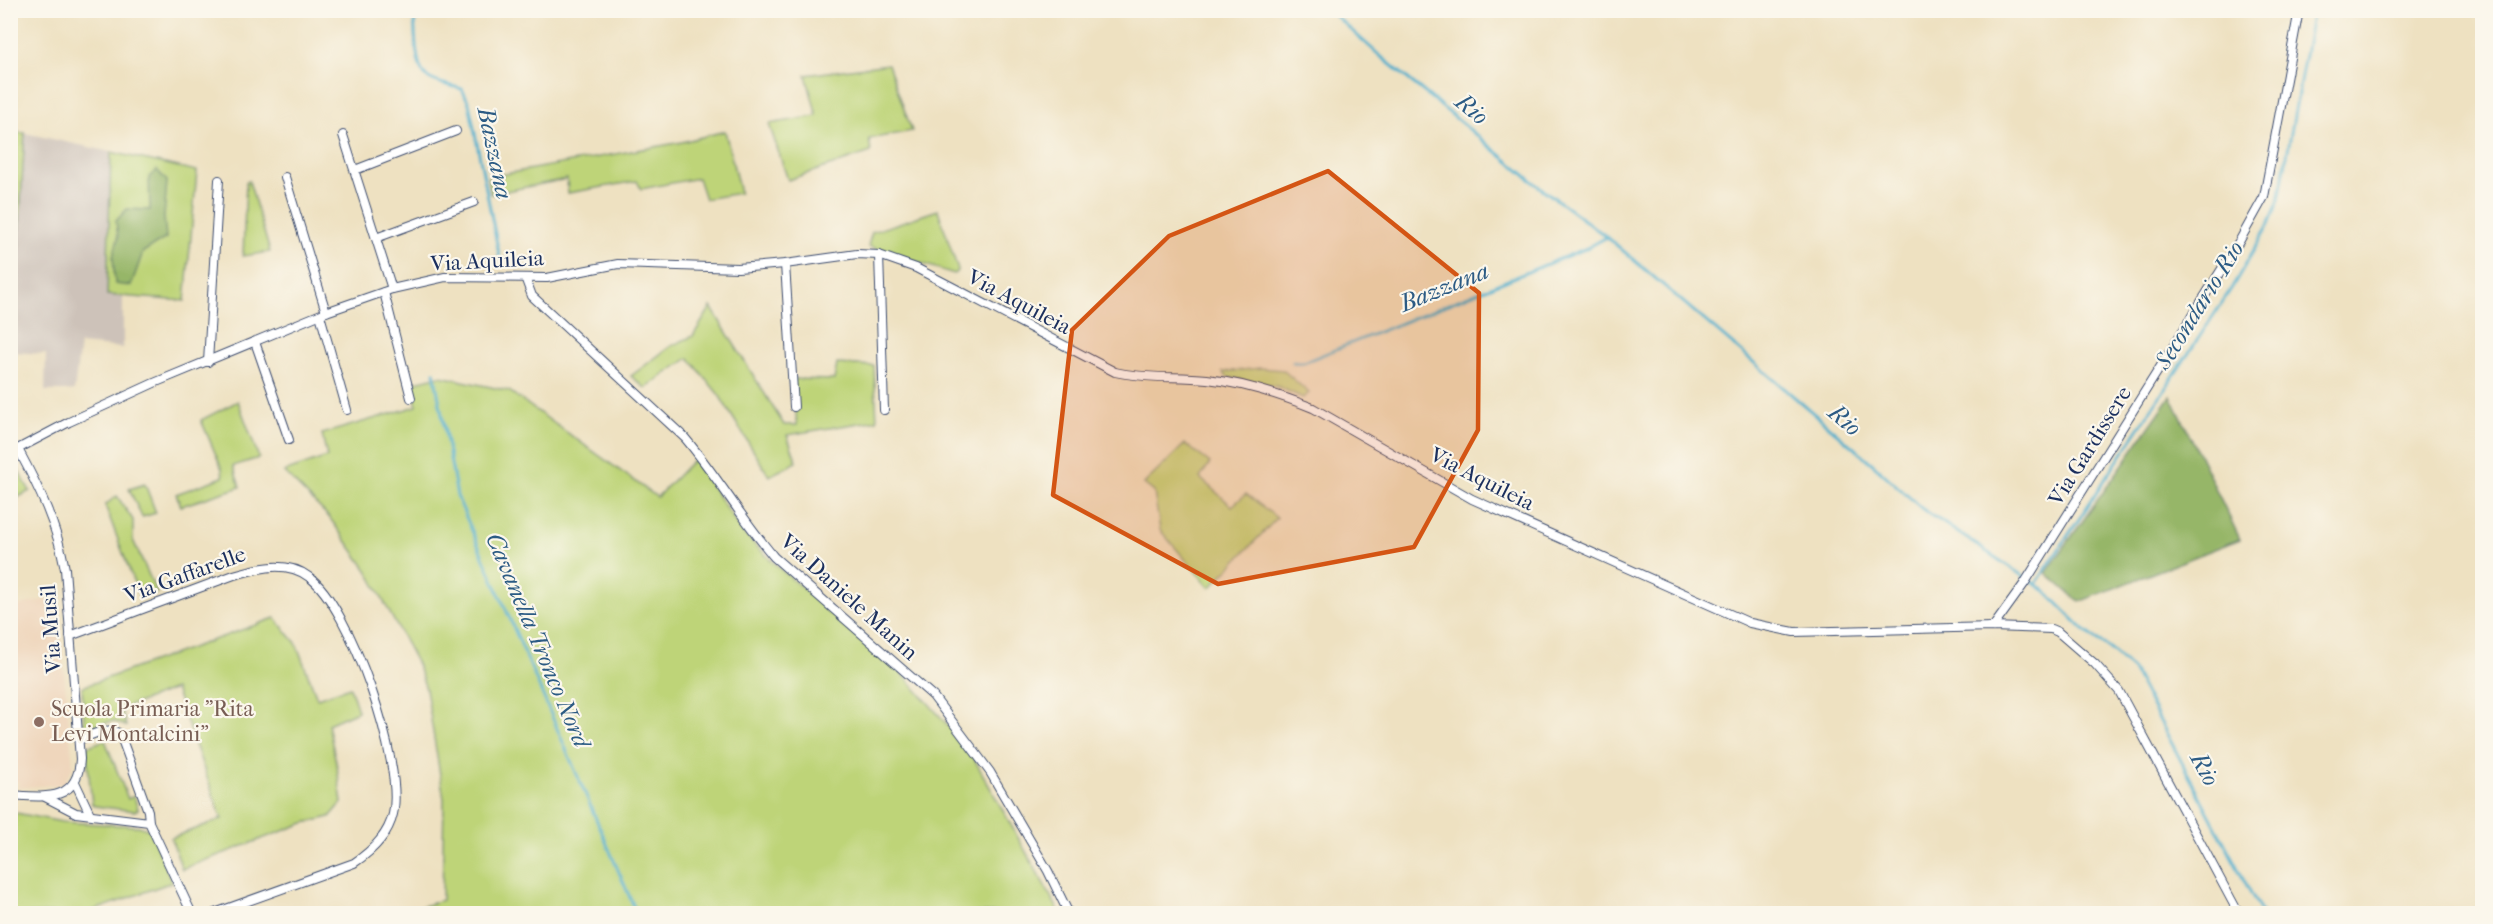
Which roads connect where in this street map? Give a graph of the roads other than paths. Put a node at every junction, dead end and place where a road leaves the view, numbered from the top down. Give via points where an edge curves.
1 (2299, 10) edge
2 (456, 131) dead end
3 (344, 135) dead end
4 (355, 171) junction
5 (285, 177) dead end
6 (219, 180) dead end
7 (474, 202) dead end
8 (376, 238) junction
9 (879, 255) junction
10 (785, 264) junction
11 (526, 279) junction
12 (392, 289) junction
13 (384, 292) junction
14 (323, 314) junction
15 (255, 342) junction
16 (208, 362) junction
17 (411, 398) dead end
18 (794, 407) dead end
19 (347, 410) dead end
20 (884, 410) dead end
21 (289, 440) dead end
22 (14, 451) edge
23 (1993, 627) junction
24 (70, 636) junction
25 (79, 740) junction
26 (75, 782) junction
27 (10, 795) edge
28 (45, 797) junction
29 (90, 814) junction
30 (149, 822) junction
31 (192, 914) edge
32 (212, 914) edge
33 (1069, 914) edge
34 (2239, 914) edge

1 - 23 street, Via Gardissere via 2264,196 2025,584
2 - 4 street
3 - 4 street
4 - 8 street
5 - 14 street
6 - 16 street
7 - 8 street
8 - 12 street
9 - 10 street, Via Aquileia via 857,254
9 - 20 street
9 - 23 street, Via Aquileia via 916,268 1114,372 1242,384 1313,408 1472,499 1750,623 1794,632
10 - 11 street, Via Aquileia via 738,268 618,264
10 - 18 street
11 - 12 street, Via Aquileia via 445,277
11 - 33 street, Via Daniele Manin via 532,296 685,438 774,557 933,696 990,772
12 - 13 street, Via Aquileia
13 - 14 street, Via Aquileia
13 - 17 street
14 - 15 street, Via Aquileia
14 - 19 street
15 - 16 street, Via Aquileia
15 - 21 street
16 - 22 street, Via Aquileia via 154,383
22 - 24 street, Via Musil via 43,494 60,541
23 - 34 street, Via Aquileia via 2058,632 2111,682
24 - 25 street, Via Musil
24 - 32 street, Via Gaffarelle via 261,567 279,566 310,577 334,607 358,656 380,717 394,793 387,830 354,863
25 - 26 street, Via Musil
25 - 30 street via 106,730 120,734
26 - 28 street via 63,793
26 - 29 street
27 - 28 street
28 - 29 street via 76,813
29 - 30 street
30 - 31 street

